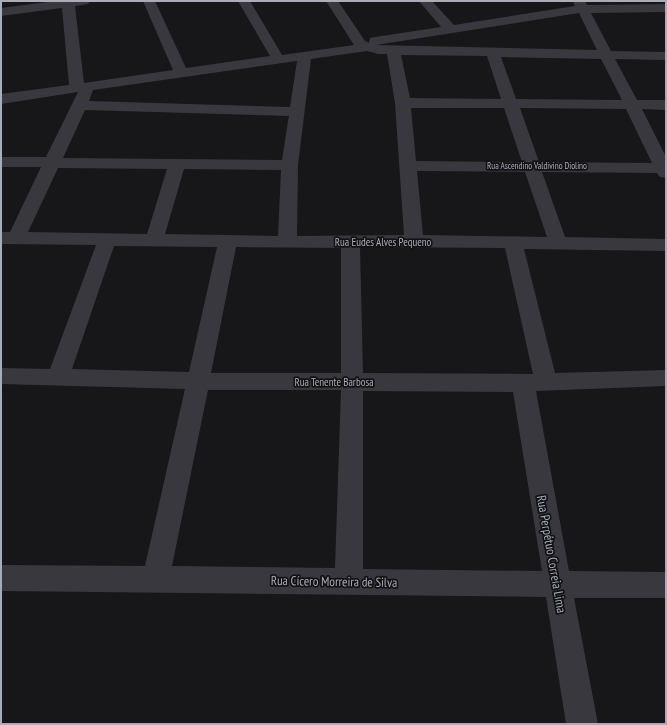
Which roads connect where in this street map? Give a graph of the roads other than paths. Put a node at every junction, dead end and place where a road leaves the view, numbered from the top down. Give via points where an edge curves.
1 (84, 1) edge
2 (149, 1) edge
3 (244, 1) edge
4 (332, 1) edge
5 (425, 1) edge
6 (68, 3) junction
7 (581, 5) edge
8 (520, 6) dead end
9 (666, 8) edge
10 (1, 12) edge
11 (530, 16) junction
12 (450, 29) junction
13 (363, 45) junction
14 (394, 52) junction
15 (493, 53) junction
16 (606, 54) junction
17 (305, 55) junction
18 (666, 56) edge
19 (278, 59) junction
20 (181, 73) junction
21 (83, 87) junction
22 (1, 99) edge
23 (403, 103) junction
24 (511, 104) junction
25 (79, 105) junction
26 (631, 105) junction
27 (666, 105) edge
28 (288, 111) dead end
29 (1, 162) edge
30 (52, 162) junction
31 (177, 164) junction
32 (290, 165) junction
33 (408, 166) junction
34 (532, 166) junction
35 (665, 170) edge
36 (9, 238) edge
37 (107, 240) junction
38 (154, 241) junction
39 (228, 242) junction
40 (288, 242) junction
41 (350, 242) junction
42 (414, 242) junction
43 (513, 243) junction
44 (558, 243) junction
45 (666, 245) edge
46 (1, 376) edge
47 (58, 377) junction
48 (666, 378) edge
49 (198, 381) junction
50 (352, 382) junction
51 (535, 383) junction
52 (1, 578) edge
53 (156, 578) junction
54 (349, 581) junction
55 (558, 585) junction
56 (666, 585) edge
57 (582, 724) edge

1 - 6 street
2 - 20 street
3 - 19 street
4 - 13 street
5 - 12 street
6 - 10 street
6 - 21 street
7 - 9 street
7 - 11 street
7 - 16 street
8 - 11 street
11 - 12 street
12 - 13 street
13 - 14 street
13 - 17 street
14 - 15 street
14 - 23 street
15 - 16 street
15 - 24 street
16 - 18 street
16 - 26 street
17 - 19 street
17 - 32 street
19 - 20 street
20 - 21 street
21 - 22 street
21 - 25 street
23 - 24 street
23 - 33 street
24 - 26 street
24 - 34 street
25 - 28 street
25 - 30 street
26 - 27 street
26 - 35 street
29 - 30 street
30 - 31 street
30 - 36 street
31 - 32 street
31 - 38 street
32 - 40 street
33 - 34 street, Rua Ascendino Valdivino Diolino
33 - 42 street
34 - 35 street, Rua Ascendino Valdivino Diolino
34 - 44 street
36 - 37 street, Rua Eudes Alves Pequeno
37 - 38 street, Rua Eudes Alves Pequeno
37 - 47 street
38 - 39 street, Rua Eudes Alves Pequeno
39 - 40 street, Rua Eudes Alves Pequeno
39 - 49 street
40 - 41 street, Rua Eudes Alves Pequeno
41 - 42 street, Rua Eudes Alves Pequeno
41 - 50 street
42 - 43 street, Rua Eudes Alves Pequeno
43 - 44 street, Rua Eudes Alves Pequeno
43 - 51 street, Rua Perpétuo Correia Lima
44 - 45 street, Rua Eudes Alves Pequeno
46 - 47 street, Rua Tenente Barbosa
47 - 49 street, Rua Tenente Barbosa
48 - 51 street, Rua Tenente Barbosa
49 - 50 street, Rua Tenente Barbosa
49 - 53 street
50 - 51 street, Rua Tenente Barbosa
50 - 54 street
51 - 55 street, Rua Perpétuo Correia Lima
52 - 53 street, Rua Cícero Morreira de Silva
53 - 54 street, Rua Cícero Morreira de Silva
54 - 55 street, Rua Cícero Morreira de Silva
55 - 56 street, Rua Cícero Morreira de Silva
55 - 57 street, Rua Perpétuo Correia Lima

